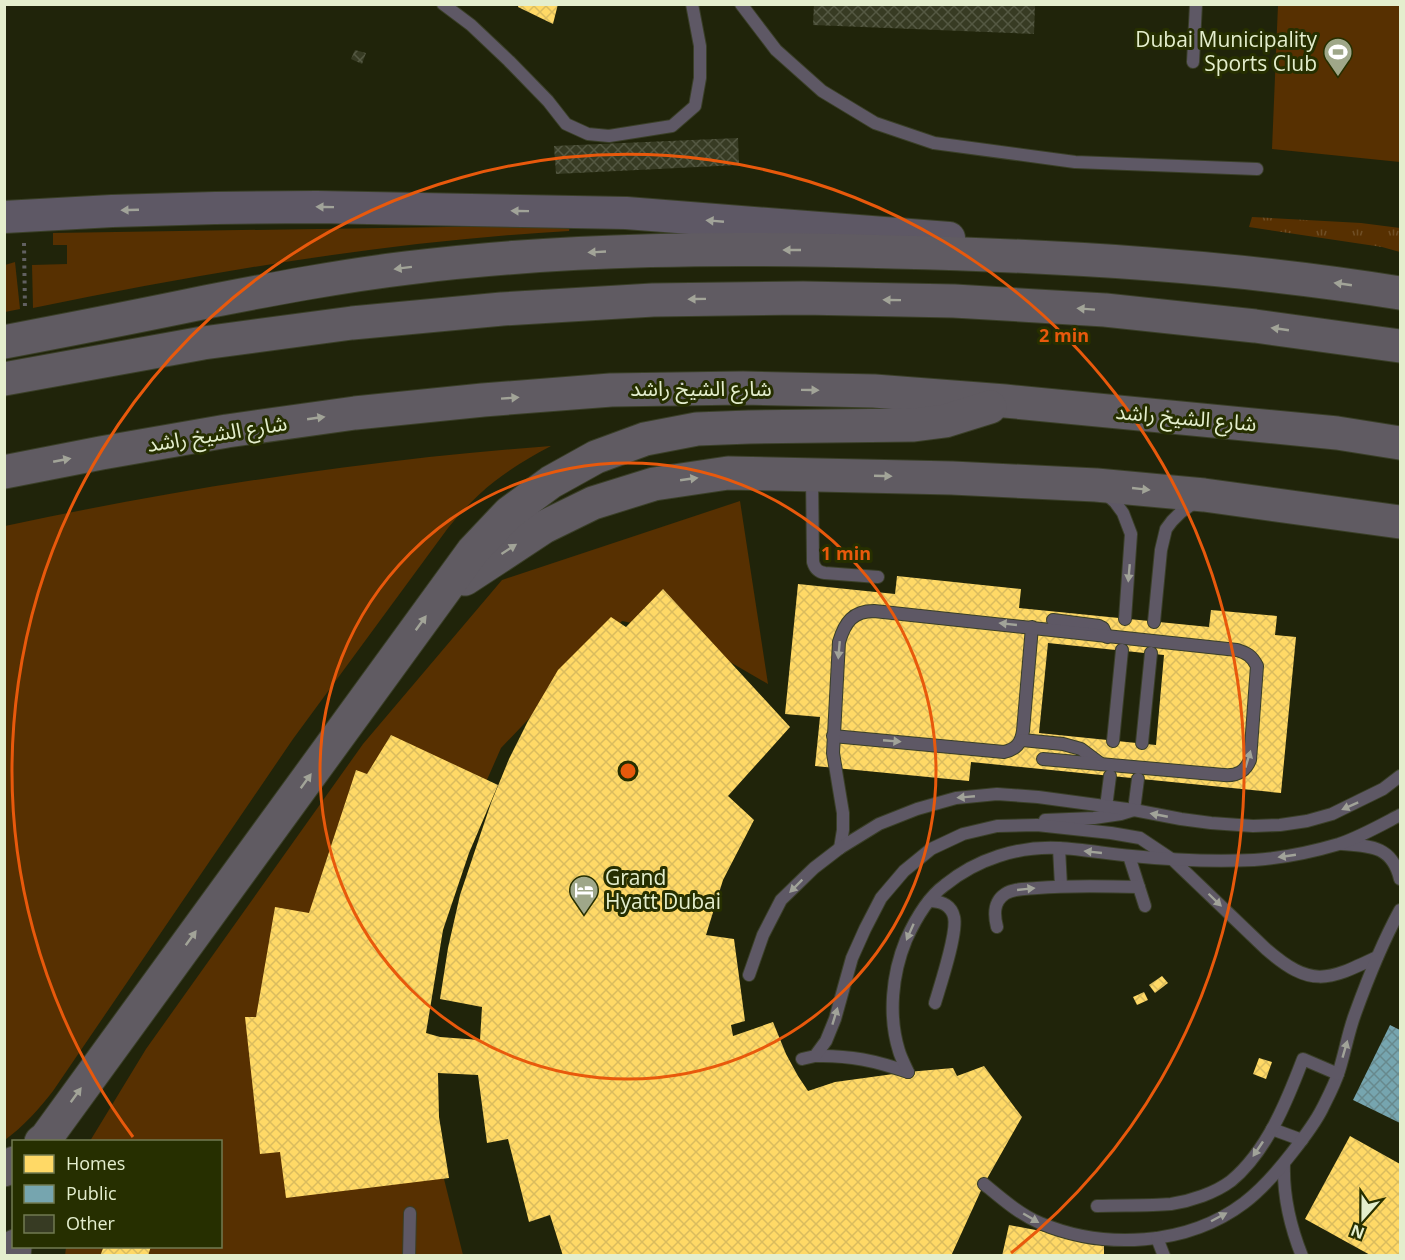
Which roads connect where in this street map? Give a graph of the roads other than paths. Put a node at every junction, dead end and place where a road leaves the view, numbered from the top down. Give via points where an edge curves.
1 (443, 4) edge
2 (692, 4) edge
3 (741, 4) edge
4 (1196, 4) edge
5 (1193, 62) dead end
6 (1257, 169) dead end
7 (14, 216) edge
8 (1211, 269) junction
9 (1401, 293) edge
10 (10, 327) edge
11 (1401, 346) edge
12 (4, 380) edge
13 (1005, 401) junction
14 (1337, 433) junction
15 (1401, 443) edge
16 (1401, 457) edge
17 (4, 472) edge
18 (812, 474) junction
19 (1096, 485) junction
20 (1204, 495) junction
21 (1401, 522) edge
22 (878, 577) dead end
23 (443, 593) junction
24 (1125, 619) dead end
25 (1053, 620) dead end
26 (1154, 622) dead end
27 (1032, 627) junction
28 (1107, 637) junction
29 (1122, 651) dead end
30 (1151, 653) dead end
31 (833, 736) junction
32 (1022, 740) junction
33 (1113, 741) dead end
34 (1142, 744) dead end
35 (1043, 759) dead end
36 (1101, 764) junction
37 (1110, 776) dead end
38 (1401, 776) edge
39 (1138, 779) dead end
40 (1106, 807) junction
41 (1134, 810) junction
42 (1401, 815) edge
43 (1037, 825) junction
44 (1340, 843) junction
45 (840, 848) junction
46 (1059, 848) junction
47 (1129, 856) junction
48 (1173, 860) junction
49 (1401, 879) edge
50 (1061, 886) junction
51 (1139, 887) junction
52 (929, 901) junction
53 (1144, 906) dead end
54 (1401, 910) edge
55 (997, 927) dead end
56 (1377, 957) junction
57 (749, 975) dead end
58 (935, 1003) dead end
59 (815, 1056) junction
60 (802, 1059) dead end
61 (1338, 1074) junction
62 (1272, 1129) junction
63 (43, 1140) edge
64 (1302, 1140) junction
65 (1284, 1163) junction
66 (984, 1184) dead end
67 (1097, 1206) dead end
68 (410, 1214) dead end
69 (1157, 1238) junction
70 (409, 1256) edge
71 (1164, 1256) edge
72 (1302, 1256) edge

1 - 2 lane via 509,61 566,124 588,134 609,136 672,126 695,106 700,46
3 - 6 lane via 776,50 822,91 875,123 934,143 1075,162
4 - 5 lane
8 -> 7 street via 1161,255 1060,244 914,237 626,213 306,207
9 -> 8 highway
8 -> 10 highway via 953,253 819,250 547,255 408,268
11 -> 12 highway via 1255,326 1082,309 942,301 674,300 502,309 352,323 203,343
13 - 14 highway, شارع الشيخ راشد
17 -> 13 highway, شارع الشيخ راشد via 227,431 355,413 611,390 874,391
13 - 23 highway via 945,421 914,425 697,429 645,439 597,457 551,482 509,513 473,551
14 - 15 highway, شارع الشيخ راشد
14 - 16 highway
18 -> 19 highway
18 - 22 lane via 814,567 825,573
23 -> 18 highway via 544,526 592,503 654,484 728,473
19 -> 20 highway
19 -> 24 lane via 1123,513 1131,534
20 - 21 highway
20 - 26 lane via 1166,529
63 -> 23 highway
25 - 28 lane via 1099,626
27 - 28 lane
27 -> 31 lane via 862,611 851,618 839,642
27 - 32 lane
36 -> 28 lane via 1232,776 1240,773 1250,760 1257,674 1257,666 1246,652
29 - 33 lane
30 - 34 lane
31 -> 32 lane via 1004,752
31 - 45 lane via 843,813
32 - 36 lane via 1081,749
35 - 36 lane
37 - 40 lane
38 -> 41 lane via 1377,793 1332,814 1280,825 1211,823
39 - 41 lane
40 - 41 lane
40 -> 45 lane via 997,794 956,798 879,824
41 - 43 lane via 1094,818 1049,819
42 - 44 lane
43 - 48 lane via 1140,838
59 -> 43 lane via 835,1019 852,958 865,929 881,898 904,871 932,849 963,834 998,826
44 -> 48 lane via 1255,860
44 - 49 lane via 1380,849 1398,867
45 -> 57 lane via 781,900 762,935
47 -> 46 lane
46 - 50 lane
46 - 52 lane via 1028,849 998,856 969,868 943,885
47 - 48 lane
47 - 51 lane
48 -> 56 lane via 1266,949 1298,973 1316,977 1335,975
50 - 51 lane
55 -> 50 lane via 994,916 1005,894
51 - 53 lane
52 - 58 lane via 940,901 954,917 953,936
52 -> 59 lane via 900,955 893,986 893,1018 899,1051 908,1072 871,1060
54 - 56 lane
61 -> 56 lane via 1354,1016
59 - 60 lane
61 - 62 lane via 1303,1059
61 - 64 lane
62 - 64 lane
62 -> 67 lane via 1252,1159 1212,1192 1172,1203
64 - 65 lane
69 -> 65 lane via 1215,1220 1243,1203
65 - 72 lane via 1286,1201
66 -> 69 lane via 1006,1203 1039,1222 1075,1235 1114,1240
68 - 70 lane
69 - 71 lane

